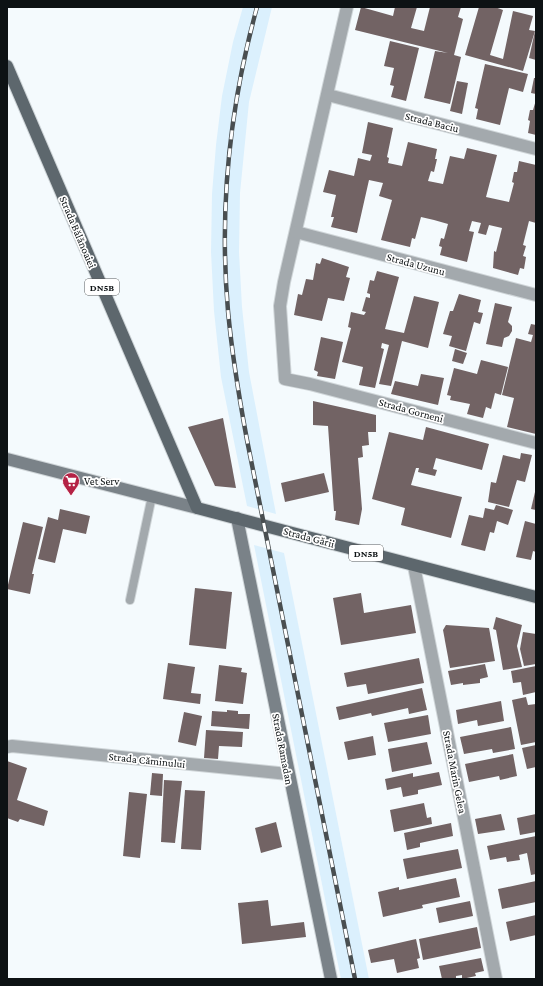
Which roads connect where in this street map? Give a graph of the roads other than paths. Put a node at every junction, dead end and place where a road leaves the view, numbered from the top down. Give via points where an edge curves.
1 (347, 7) edge
2 (7, 66) edge
3 (328, 95) junction
4 (536, 148) edge
5 (296, 232) junction
6 (536, 295) edge
7 (536, 443) edge
8 (7, 459) edge
9 (152, 496) junction
10 (197, 508) junction
11 (237, 518) junction
12 (414, 566) junction
13 (536, 597) edge
14 (130, 600) dead end
15 (7, 747) edge
16 (288, 774) junction
17 (331, 979) edge
18 (496, 979) edge

1 - 3 street
2 - 10 main road, Strada Bălănoaiei / DN5B
3 - 4 street, Strada Baciu
3 - 5 street
5 - 6 street, Strada Uzunu
5 - 7 street, Strada Gorneni via 280,306 285,379
8 - 9 street
9 - 10 street
9 - 14 lane
10 - 11 main road, Strada Gării / DN5B
11 - 12 main road, Strada Gării / DN5B
11 - 16 street, Strada Ramadan
12 - 13 main road, Strada Gării / DN5B
12 - 18 street, Strada Marin Gelea
15 - 16 street, Strada Căminului
16 - 17 street, Strada Ramadan

